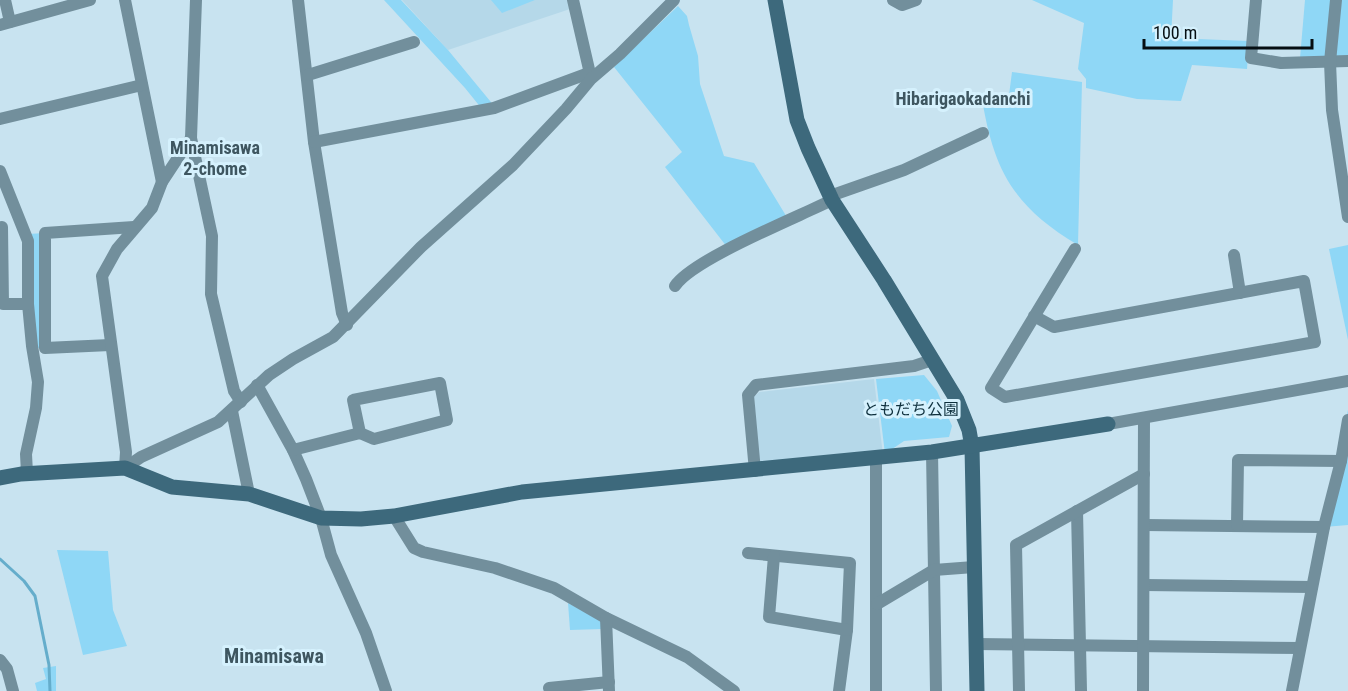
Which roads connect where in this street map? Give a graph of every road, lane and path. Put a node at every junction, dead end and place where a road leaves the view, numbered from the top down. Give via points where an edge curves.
1 (5, 0) edge
2 (90, 0) edge
3 (125, 0) edge
4 (196, 0) edge
5 (298, 0) edge
6 (573, 0) edge
7 (674, 0) edge
8 (776, 0) edge
9 (893, 0) edge
10 (916, 0) edge
11 (1256, 0) edge
12 (1336, 0) edge
13 (5, 24) edge
14 (414, 42) dead end
15 (1348, 61) edge
16 (1330, 62) junction
17 (308, 75) junction
18 (590, 76) junction
19 (142, 84) junction
20 (0, 119) edge
21 (983, 133) dead end
22 (191, 138) junction
23 (314, 142) junction
24 (0, 171) edge
25 (162, 183) junction
26 (831, 198) junction
27 (1348, 217) edge
28 (1, 226) edge
29 (22, 227) junction
30 (134, 227) junction
31 (1075, 249) dead end
32 (1234, 255) dead end
33 (675, 286) dead end
34 (1240, 293) junction
35 (28, 304) junction
36 (1034, 316) junction
37 (347, 325) junction
38 (110, 345) junction
39 (932, 360) junction
40 (1348, 381) edge
41 (257, 385) junction
42 (237, 406) junction
43 (1144, 418) junction
44 (1348, 420) edge
45 (1108, 424) joint
46 (360, 433) junction
47 (972, 447) junction
48 (293, 450) junction
49 (932, 452) junction
50 (876, 458) junction
51 (1341, 461) junction
52 (125, 468) junction
53 (755, 471) junction
54 (27, 473) junction
55 (1144, 474) junction
56 (0, 478) edge
57 (249, 494) junction
58 (1077, 511) junction
59 (394, 516) junction
60 (321, 518) junction
61 (1145, 525) junction
62 (1237, 525) junction
63 (1324, 527) junction
64 (748, 554) dead end
65 (774, 556) junction
66 (974, 567) junction
67 (934, 570) junction
68 (1144, 585) junction
69 (1312, 587) junction
70 (877, 604) junction
71 (606, 618) junction
72 (847, 630) junction
73 (976, 644) junction
74 (1018, 645) junction
75 (1080, 645) junction
76 (1143, 645) junction
77 (1300, 648) junction
78 (0, 660) edge
79 (609, 686) edge
80 (549, 688) dead end
81 (13, 691) edge
82 (386, 691) edge
83 (734, 691) edge
84 (838, 691) edge
85 (876, 691) edge
86 (936, 691) edge
87 (977, 691) edge
88 (1018, 691) edge
89 (1081, 691) edge
90 (1143, 691) edge
91 (1292, 691) edge

1 - 13 street
2 - 13 street
3 - 19 street
4 - 22 street
5 - 17 street
6 - 18 street
7 - 18 street via 620,54
8 - 26 street via 797,120
9 - 10 street via 902,5
11 - 16 street via 1251,58 1281,63
12 - 16 street
14 - 17 street
15 - 16 street
16 - 27 street via 1332,110
17 - 23 street
18 - 23 street via 494,108
18 - 37 street via 566,109 513,165 421,247
19 - 20 street
19 - 25 street
21 - 26 street
22 - 25 street
22 - 42 street via 212,236 211,294
23 - 37 street
24 - 29 street
25 - 30 street via 152,208
26 - 33 street via 717,255 680,278
26 - 39 street
28 - 29 street
28 - 35 street via 3,304
29 - 35 street via 28,241
30 - 38 street via 102,276
30 - 38 street via 45,233 45,348
31 - 36 street
32 - 34 street
34 - 36 street via 1054,327
34 - 36 street via 1304,281 1315,342 1005,397 991,388
35 - 54 street via 38,382 26,454
37 - 41 street via 333,338 293,359
38 - 52 street
39 - 47 street via 957,400
39 - 53 street via 914,366 756,385 748,395
40 - 43 street
41 - 42 street
41 - 48 street
42 - 52 street via 218,422
42 - 57 street
43 - 45 street
43 - 55 street
44 - 51 street
45 - 47 street
46 - 46 street via 353,400 440,383 447,420 374,439
46 - 48 street
47 - 49 street
47 - 66 street
48 - 60 street
49 - 50 street
49 - 67 street
50 - 53 street
50 - 70 street
51 - 62 street via 1238,460
51 - 63 street
52 - 54 street
52 - 57 street via 172,487
53 - 59 street via 538,490
54 - 56 street
55 - 58 street
55 - 61 street
57 - 60 street
58 - 74 street via 1016,545
58 - 75 street
59 - 60 street
59 - 71 street via 414,548 540,583
60 - 82 street via 331,555 366,633
61 - 62 street
61 - 68 street
62 - 63 street
63 - 69 street
64 - 65 street
65 - 72 street via 769,617
65 - 72 street via 850,563
66 - 67 street
66 - 73 street
67 - 70 street
67 - 86 street
68 - 69 street
68 - 76 street
69 - 77 street
70 - 85 street
71 - 79 street
71 - 83 street via 687,657
72 - 84 street
73 - 74 street
73 - 87 street
74 - 75 street
74 - 88 street
75 - 76 street
75 - 89 street
76 - 77 street
76 - 90 street
77 - 91 street
78 - 81 street
79 - 80 street

